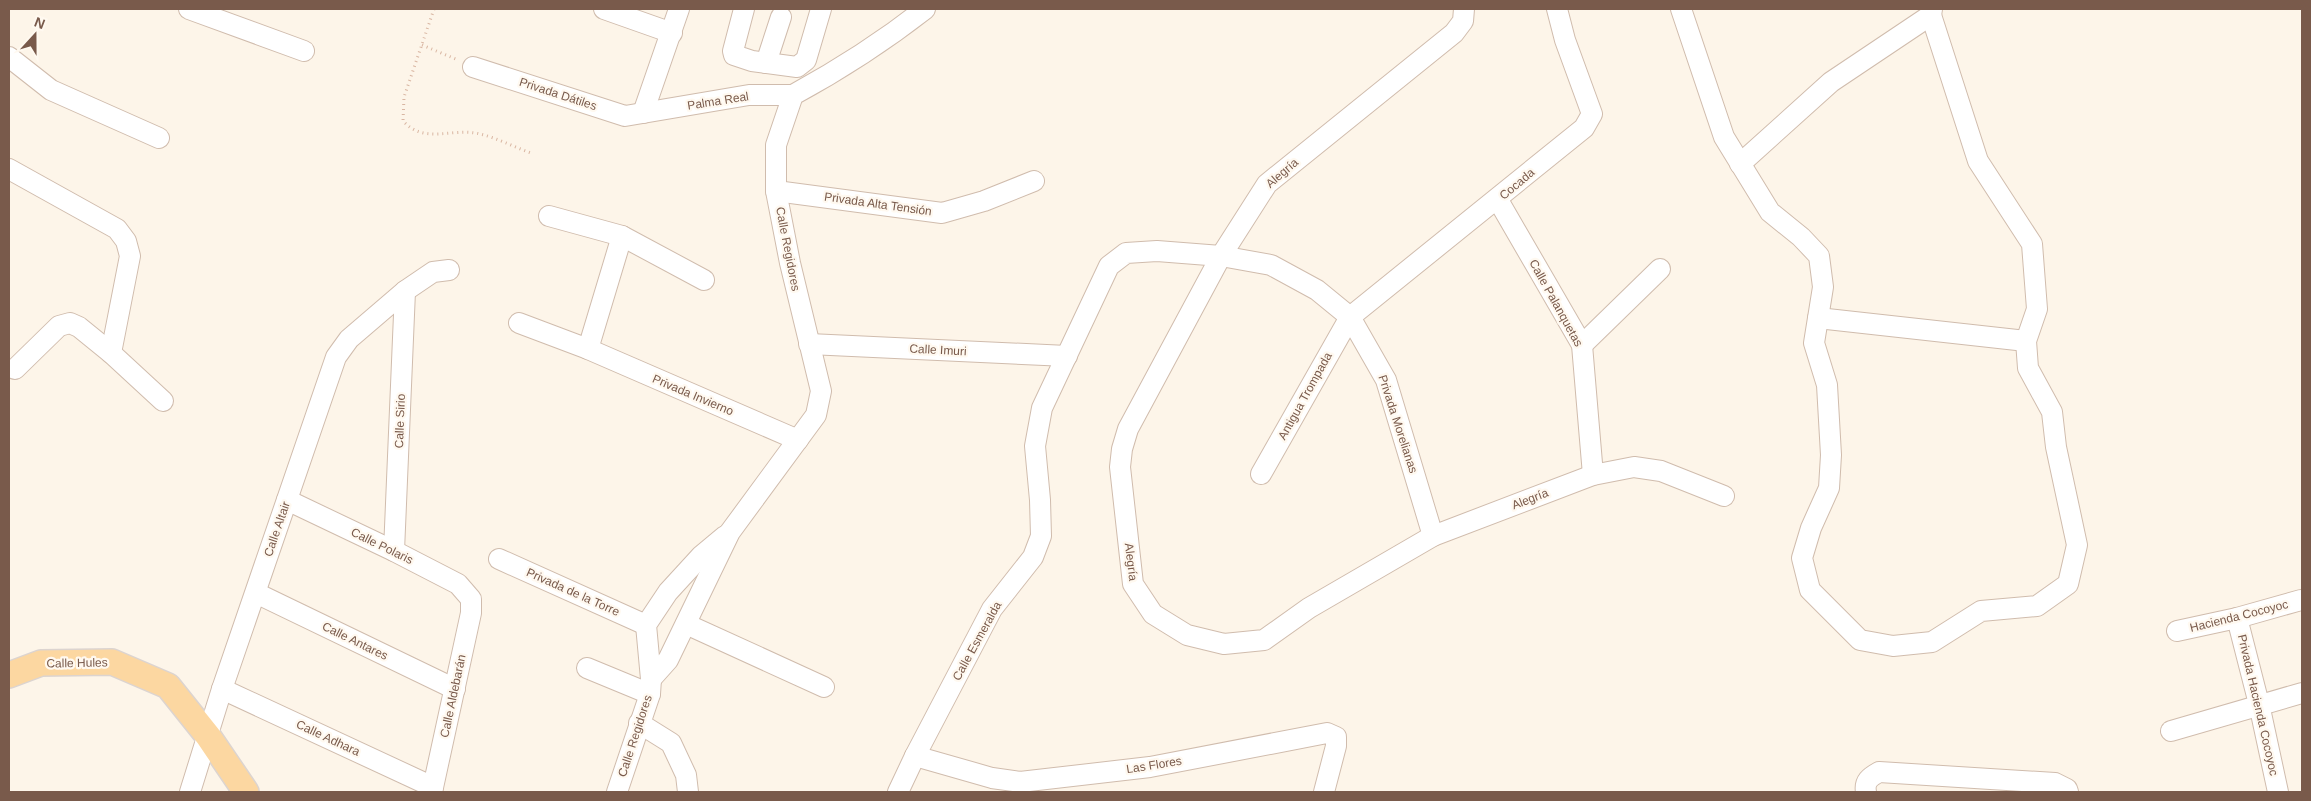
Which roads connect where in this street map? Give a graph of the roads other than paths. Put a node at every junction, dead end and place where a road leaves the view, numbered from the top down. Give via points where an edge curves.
1 (189, 9) edge
2 (604, 9) edge
3 (679, 9) edge
4 (744, 9) edge
5 (822, 9) edge
6 (925, 9) edge
7 (1464, 9) edge
8 (1557, 9) edge
9 (1681, 9) edge
10 (1932, 12) edge
11 (781, 17) dead end
12 (672, 33) junction
13 (304, 51) dead end
14 (9, 57) edge
15 (759, 62) junction
16 (473, 66) road end
17 (749, 95) junction
18 (794, 95) junction
19 (643, 113) junction
20 (160, 138) dead end
21 (1740, 164) junction
22 (9, 169) edge
23 (1034, 181) dead end
24 (776, 191) junction
25 (1498, 200) junction
26 (550, 216) dead end
27 (622, 236) junction
28 (1221, 256) junction
29 (449, 270) dead end
30 (1660, 270) dead end
31 (704, 280) dead end
32 (405, 291) junction
33 (1350, 318) junction
34 (1818, 318) junction
35 (519, 322) dead end
36 (2026, 341) junction
37 (809, 344) junction
38 (1582, 345) junction
39 (588, 350) junction
40 (112, 353) junction
41 (1067, 356) junction
42 (16, 369) dead end
43 (163, 401) dead end
44 (798, 440) junction
45 (1261, 474) dead end
46 (1593, 475) junction
47 (1724, 496) dead end
48 (287, 500) junction
49 (730, 532) junction
50 (1433, 536) junction
51 (394, 551) junction
52 (499, 559) dead end
53 (256, 593) junction
54 (471, 600) joint
55 (2300, 600) dead end
56 (2237, 618) junction
57 (686, 624) junction
58 (646, 625) junction
59 (2177, 631) dead end
60 (587, 668) dead end
61 (9, 675) edge
62 (651, 686) junction
63 (824, 687) dead end
64 (222, 689) junction
65 (455, 689) junction
66 (2302, 693) edge
67 (2259, 704) junction
68 (639, 723) junction
69 (2171, 731) dead end
70 (208, 736) junction
71 (915, 756) junction
72 (433, 790) edge
73 (190, 792) edge
74 (246, 792) edge
75 (617, 792) edge
76 (688, 792) edge
77 (898, 792) edge
78 (1324, 792) edge
79 (1866, 792) edge
80 (2068, 792) edge
81 (2278, 792) edge

1 - 13 street
2 - 12 street
3 - 12 street
4 - 15 street via 733,51 737,58
5 - 15 street via 806,60 798,67
6 - 18 street via 900,29
7 - 28 street, Alegría via 1463,21 1454,33 1267,184
8 - 25 street, Cocada via 1592,114 1584,128
9 - 21 street via 1724,137
10 - 21 street via 1831,82
10 - 36 street via 1978,161 2032,244 2037,309
11 - 15 street
12 - 19 street
14 - 20 street via 51,90
15 - 17 street
16 - 19 street, Privada Dátiles via 625,116
17 - 18 street, Palma Real
17 - 19 street, Palma Real
18 - 24 street, Calle Regidores via 776,145
21 - 34 street via 1770,212 1819,256 1823,288
22 - 40 street via 117,229 126,241 130,256
23 - 24 street, Privada Alta Tensión via 984,202 942,213
24 - 37 street, Calle Regidores
25 - 33 street, Cocada
25 - 38 street, Calle Palanquetas
26 - 27 street
27 - 31 street
27 - 39 street
28 - 33 street, Privada Morelianas via 1272,266 1317,290
28 - 41 street, Calle Esmeralda via 1126,252 1109,266
28 - 50 street, Alegría via 1128,429 1122,449 1120,467 1132,584 1153,614 1188,635 1224,644 1264,640 1310,608
29 - 32 street, Calle Altair via 433,272
30 - 38 street
32 - 48 street, Calle Altair via 349,339 336,358
32 - 51 street, Calle Sirio
33 - 45 street, Antigua Trompada
33 - 50 street, Privada Morelianas via 1386,380
34 - 36 street
34 - 36 street via 1814,343 1828,385 1829,488 1802,558 1810,590 1860,640 1893,646 1932,642 1980,612 2037,606 2068,584 2077,545 2056,447 2052,412 2028,368
35 - 39 street, Privada Invierno
37 - 41 street, Calle Imuri
37 - 44 street, Calle Regidores via 821,391 816,415
38 - 46 street, Calle Palanquetas
39 - 44 street, Privada Invierno
40 - 42 street via 70,323 59,326
40 - 43 street
41 - 71 street, Calle Esmeralda via 1042,408 1034,446 1041,536 1033,557 992,609
44 - 49 street, Calle Regidores
46 - 47 street, Alegría via 1634,467 1661,471
46 - 50 street, Alegría
48 - 51 street, Calle Polaris
48 - 53 street, Calle Altair
49 - 57 street, Calle Regidores
49 - 58 street, Calle Regidores via 701,556 668,592
51 - 54 street, Calle Polaris via 458,584
52 - 58 street, Privada de la Torre
53 - 64 street, Calle Altair
53 - 65 street, Calle Antares
54 - 65 street, Calle Aldebarán
55 - 56 street, Hacienda Cocoyoc
56 - 59 street, Hacienda Cocoyoc
56 - 67 street, Privada Hacienda Cocoyoc
57 - 62 street, Calle Regidores
57 - 63 street
58 - 62 street, Calle Regidores
60 - 62 street
61 - 70 main road, Calle Hules via 41,663 112,662 168,686
62 - 68 street, Calle Regidores
64 - 70 street, Calle Altair
64 - 72 street, Calle Adhara
65 - 72 street, Calle Aldebarán
66 - 67 street
67 - 69 street
67 - 81 street, Privada Hacienda Cocoyoc
68 - 75 street, Calle Regidores
68 - 76 street via 671,743 686,775
70 - 73 street, Calle Altair
70 - 74 main road, Calle Hules
71 - 77 street, Calle Esmeralda
71 - 78 street, Las Flores via 992,778 1020,782 1150,767 1327,733 1336,737 1336,746
79 - 80 street via 1869,777 1880,772 2055,783

